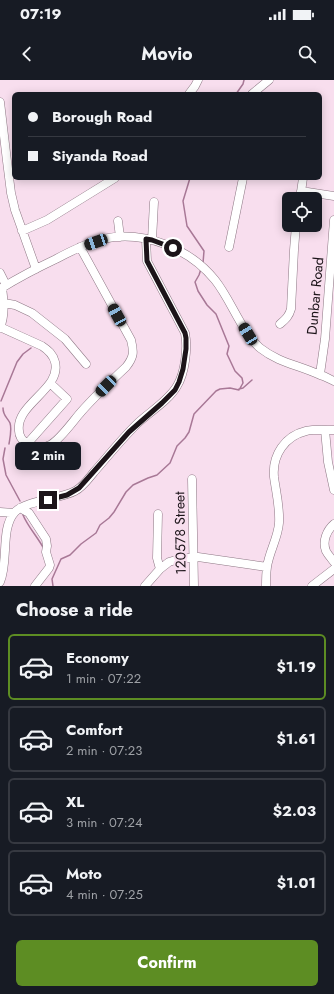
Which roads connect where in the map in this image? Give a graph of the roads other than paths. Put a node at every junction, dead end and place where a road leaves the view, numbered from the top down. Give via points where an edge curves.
1 (198, 80) edge
2 (269, 80) edge
3 (190, 92) edge
4 (254, 92) edge
5 (0, 102) edge
6 (1, 121) edge
7 (3, 162) edge
8 (112, 180) edge
9 (243, 180) edge
10 (303, 180) edge
11 (301, 192) edge
12 (322, 196) edge
13 (334, 196) edge
14 (154, 202) dead end
15 (334, 220) edge
16 (118, 221) dead end
17 (22, 231) junction
18 (295, 232) edge
19 (120, 237) junction
20 (149, 239) junction
21 (80, 247) junction
22 (229, 247) dead end
23 (36, 269) junction
24 (0, 273) edge
25 (332, 282) edge
26 (3, 287) edge
27 (4, 302) junction
28 (280, 324) dead end
29 (0, 328) edge
30 (86, 364) dead end
31 (320, 374) junction
32 (334, 381) edge
33 (50, 384) junction
34 (325, 430) junction
35 (334, 430) edge
36 (27, 444) junction
37 (192, 479) dead end
38 (334, 490) edge
39 (17, 510) junction
40 (0, 512) edge
41 (158, 514) dead end
42 (334, 524) edge
43 (193, 557) junction
44 (334, 562) edge
45 (267, 567) junction
46 (160, 569) junction
47 (334, 569) edge
48 (0, 582) edge
49 (320, 583) edge
50 (35, 586) edge
51 (146, 586) edge
52 (194, 586) edge
53 (266, 586) edge
54 (312, 586) edge

1 - 3 street
2 - 4 street
5 - 6 street
6 - 7 street
7 - 17 street
8 - 17 street via 47,220
9 - 22 street
10 - 11 street
12 - 13 street
14 - 20 street
15 - 25 street, Dunbar Road
16 - 19 street
17 - 23 street
18 - 28 street via 291,310
19 - 20 street
19 - 21 street
20 - 31 street via 182,252 204,268 259,347 279,360
20 - 39 street via 147,261 185,333 186,349 179,382 175,390 129,432 79,488 57,498 38,501
21 - 23 street
21 - 36 street via 131,340 134,352 126,367 53,443 40,448
23 - 26 street
24 - 26 street
25 - 31 street, Dunbar Road
26 - 27 street
27 - 29 street
27 - 30 street via 32,313 65,339
29 - 33 street via 48,350 54,358 56,370
31 - 32 street
33 - 36 street via 27,409 18,426 20,436
33 - 36 street via 67,399
34 - 35 street
34 - 38 street
34 - 45 street via 306,431 294,436 284,444 277,455 274,476 279,525
37 - 43 street, 120578 Street
39 - 40 street
39 - 48 street via 7,529 5,563
39 - 50 street via 29,513 47,541 46,552 50,566
41 - 46 street
42 - 44 street via 325,539 326,551
43 - 45 street
43 - 46 street via 174,560
43 - 52 street, 120578 Street
45 - 53 street
46 - 51 street
47 - 49 street
49 - 54 street

